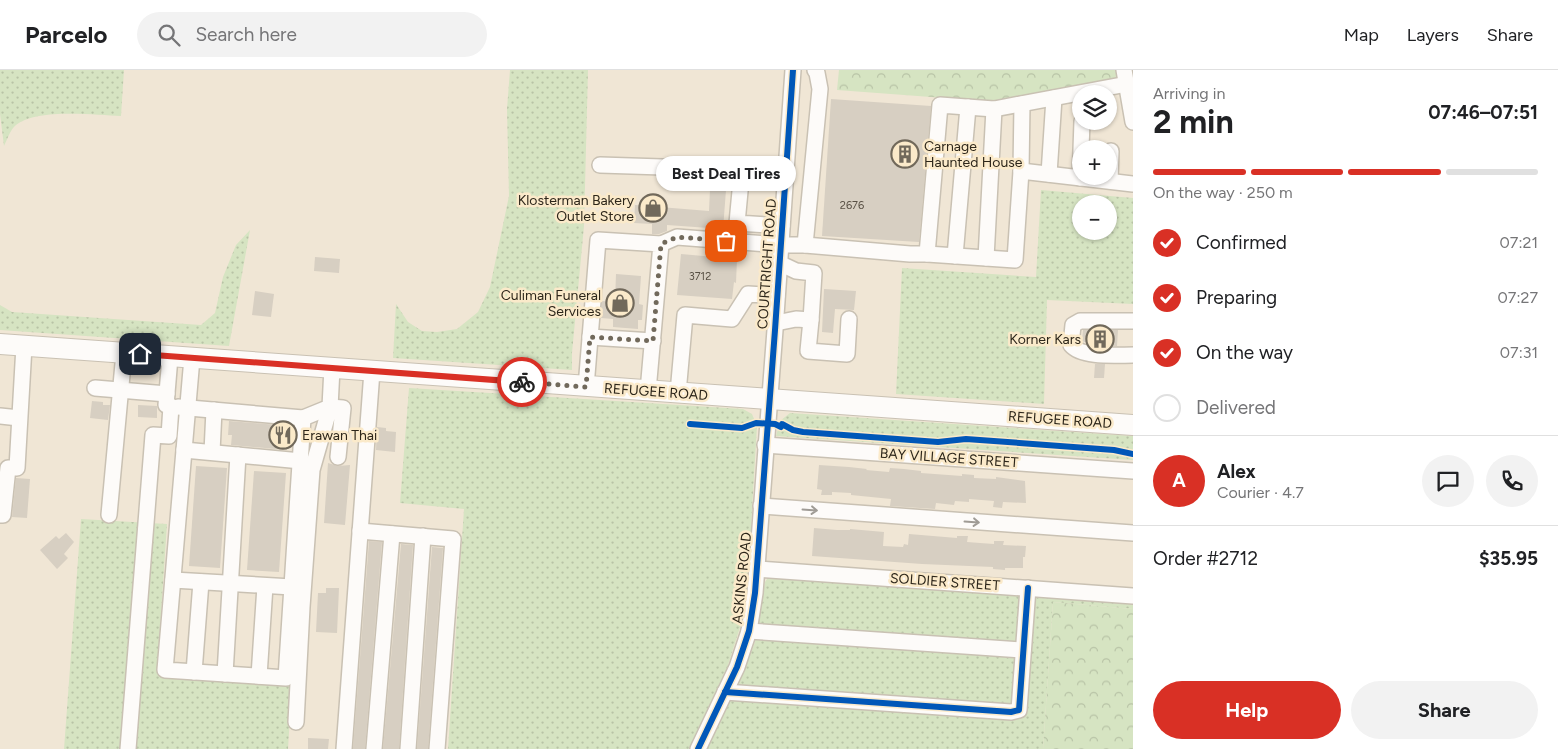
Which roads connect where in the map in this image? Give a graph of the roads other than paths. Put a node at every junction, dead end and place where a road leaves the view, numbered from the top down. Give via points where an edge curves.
1 (793, 70) edge
2 (815, 70) edge
3 (1126, 77) edge
4 (1104, 85) edge
5 (1072, 95) edge
6 (1054, 98) junction
7 (1131, 103) edge
8 (1022, 104) junction
9 (968, 107) junction
10 (994, 109) junction
11 (1133, 122) edge
12 (600, 165) dead end
13 (742, 170) junction
14 (1021, 171) junction
15 (785, 172) junction
16 (1049, 174) junction
17 (1072, 177) edge
18 (1117, 182) edge
19 (1133, 184) edge
20 (782, 226) junction
21 (661, 244) junction
22 (781, 245) junction
23 (805, 245) junction
24 (927, 254) junction
25 (955, 256) junction
26 (986, 258) junction
27 (780, 263) junction
28 (777, 296) junction
29 (849, 319) dead end
30 (811, 320) junction
31 (1133, 321) edge
32 (776, 323) junction
33 (590, 337) junction
34 (653, 341) junction
35 (0, 344) edge
36 (24, 346) junction
37 (124, 353) junction
38 (1133, 355) edge
39 (170, 357) junction
40 (192, 358) junction
41 (332, 368) junction
42 (372, 371) junction
43 (586, 387) junction
44 (95, 388) dead end
45 (121, 389) junction
46 (648, 391) junction
47 (678, 393) junction
48 (169, 400) junction
49 (769, 400) junction
50 (330, 407) junction
51 (187, 408) junction
52 (214, 410) junction
53 (0, 416) edge
54 (19, 418) junction
55 (303, 418) junction
56 (1133, 425) edge
57 (765, 445) junction
58 (184, 450) junction
59 (212, 452) junction
60 (238, 455) junction
61 (338, 457) dead end
62 (301, 461) junction
63 (1133, 471) edge
64 (761, 506) junction
65 (0, 515) edge
66 (109, 515) dead end
67 (360, 531) junction
68 (1133, 533) edge
69 (392, 534) junction
70 (423, 536) junction
71 (757, 569) junction
72 (173, 580) junction
73 (201, 582) junction
74 (231, 584) junction
75 (266, 586) junction
76 (292, 587) junction
77 (1028, 588) junction
78 (1133, 596) edge
79 (749, 631) junction
80 (1023, 650) junction
81 (194, 672) junction
82 (225, 674) junction
83 (259, 676) junction
84 (725, 692) junction
85 (296, 722) dead end
86 (128, 749) edge
87 (344, 749) edge
88 (374, 749) edge
89 (408, 749) edge
90 (437, 749) edge
91 (698, 749) edge

1 - 15 street, COURTRIGHT ROAD
2 - 23 street via 820,89
3 - 4 street
3 - 7 street
5 - 6 street
6 - 8 street
6 - 16 street
7 - 11 street
8 - 10 street
8 - 14 street
9 - 10 street
9 - 24 street via 940,105
9 - 25 street
10 - 26 street
12 - 13 street
13 - 15 street
13 - 20 street via 737,223
14 - 16 street
14 - 26 street via 1015,260
15 - 20 street, COURTRIGHT ROAD
16 - 17 street
18 - 19 street
20 - 22 street, COURTRIGHT ROAD
21 - 22 street via 677,237
21 - 33 street via 598,240
21 - 34 street
22 - 23 street
22 - 27 street, COURTRIGHT ROAD
23 - 24 street
24 - 25 street
25 - 26 street
27 - 28 street, COURTRIGHT ROAD
27 - 30 street via 796,271 814,273
28 - 32 street, COURTRIGHT ROAD
28 - 47 street via 748,294 732,319 685,315
29 - 30 street via 847,354 808,351
30 - 32 street
31 - 38 street via 1080,321 1073,325 1071,345 1086,354
32 - 49 street, COURTRIGHT ROAD
33 - 34 street
33 - 43 street
34 - 46 street
35 - 36 main road, REFUGEE ROAD
36 - 37 main road, REFUGEE ROAD
36 - 54 street
37 - 39 main road, REFUGEE ROAD
37 - 45 street
39 - 40 main road, REFUGEE ROAD
39 - 48 street
40 - 41 main road, REFUGEE ROAD
40 - 51 street
41 - 42 main road, REFUGEE ROAD
41 - 50 street
42 - 43 main road, REFUGEE ROAD
42 - 67 street
43 - 46 main road, REFUGEE ROAD
44 - 45 street
45 - 48 street
45 - 66 street
46 - 47 main road, REFUGEE ROAD
47 - 49 main road, REFUGEE ROAD
48 - 51 street
48 - 86 street via 169,436 153,435
49 - 56 main road, REFUGEE ROAD
49 - 57 street, ASKINS ROAD
50 - 55 street
50 - 61 street via 343,408
50 - 85 street via 312,470
51 - 52 street
51 - 58 street
52 - 55 street
52 - 59 street
53 - 54 street
54 - 65 street via 18,468 8,468 3,515
55 - 62 street
57 - 63 street, BAY VILLAGE STREET
57 - 64 street, ASKINS ROAD
58 - 59 street
58 - 72 street
59 - 60 street
60 - 62 street
60 - 74 street
62 - 76 street
64 -> 68 street
64 - 71 street, ASKINS ROAD
67 - 69 street
67 - 87 street
69 - 70 street
69 - 88 street
70 - 89 street
70 - 90 street via 453,538
71 - 77 street, SOLDIER STREET
71 - 79 street, ASKINS ROAD
72 - 73 street
72 - 81 street via 165,670
73 - 74 street
73 - 81 street
74 - 75 street
74 - 82 street
75 - 76 street
75 - 83 street
76 - 83 street via 286,678
77 - 78 street, SOLDIER STREET
77 - 80 street
79 - 80 street
79 - 84 street, ASKINS ROAD
80 - 84 street via 1019,710 1010,712
81 - 82 street
82 - 83 street
84 - 91 street, ASKINS ROAD

